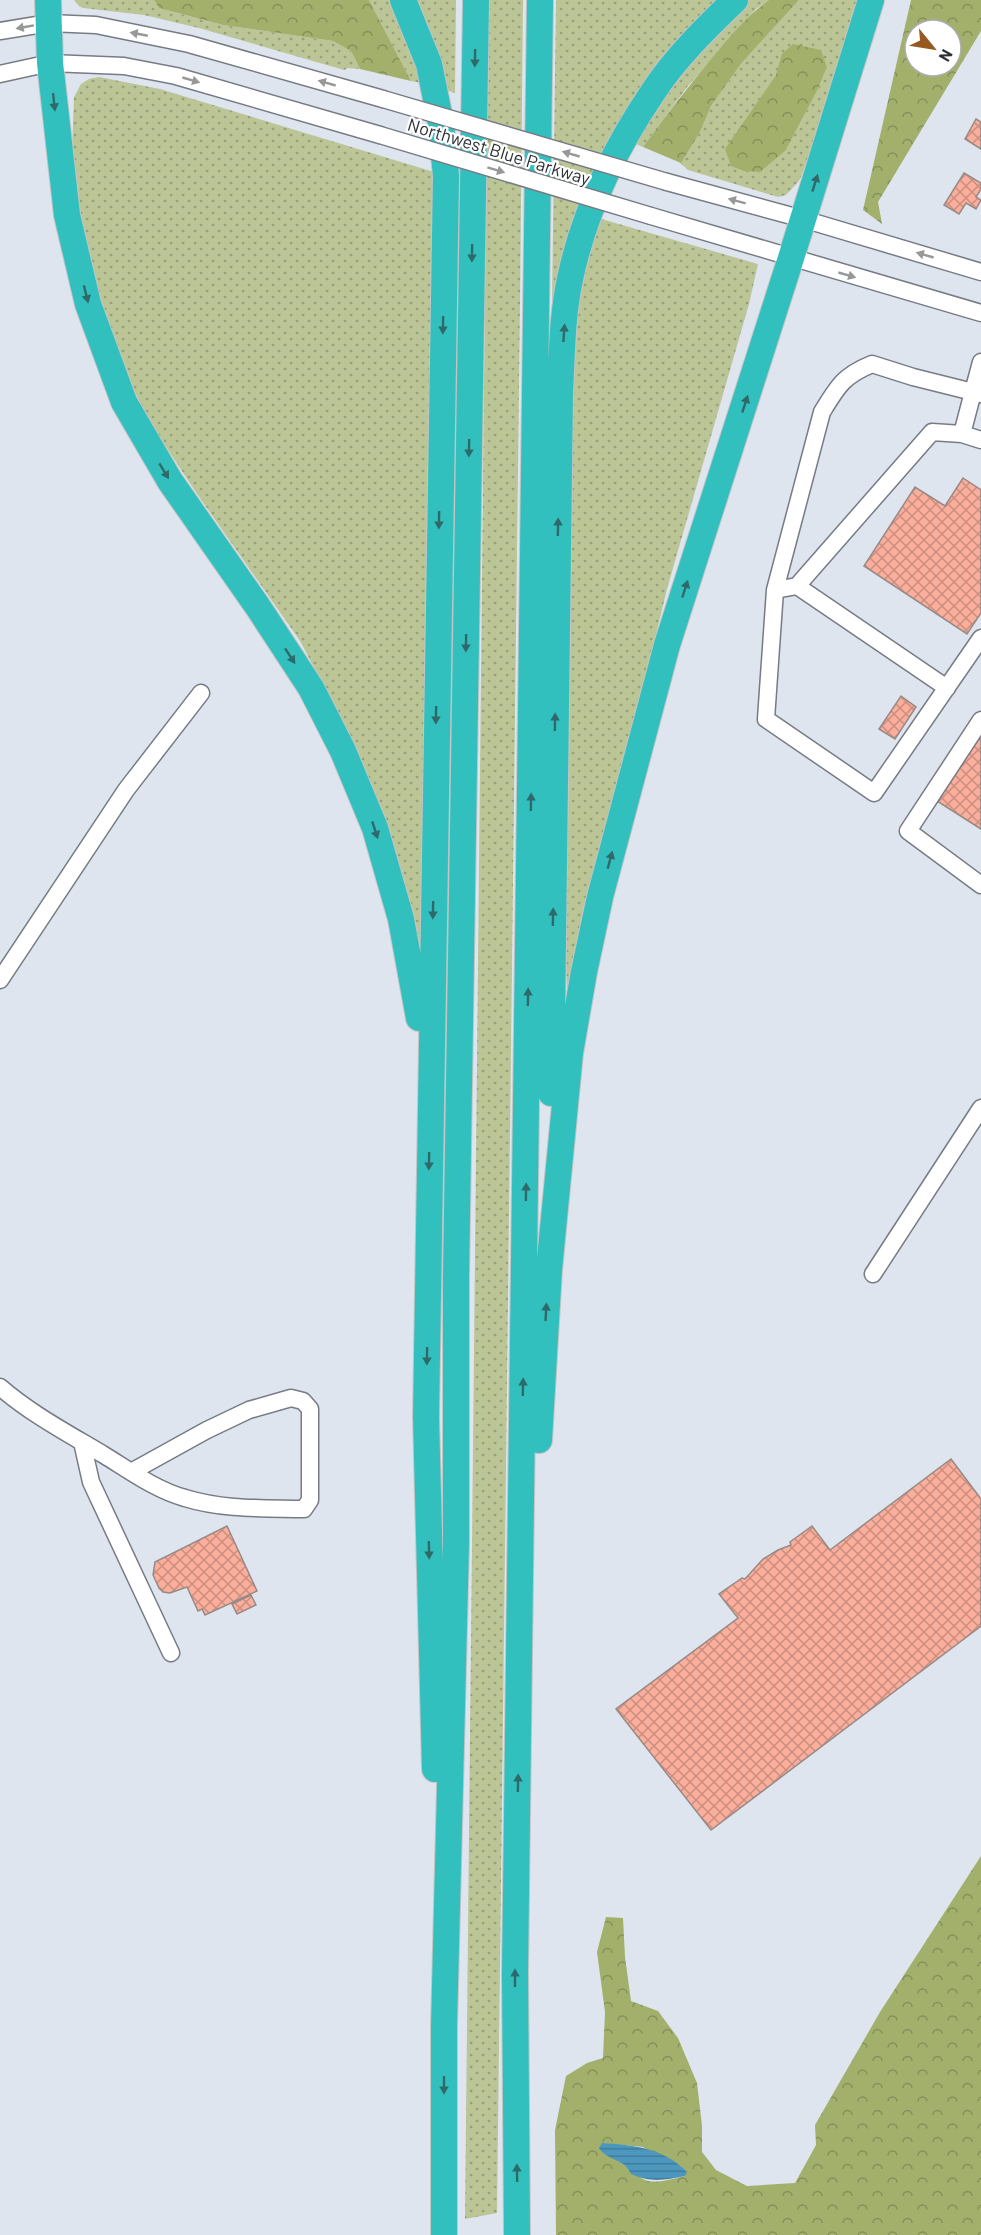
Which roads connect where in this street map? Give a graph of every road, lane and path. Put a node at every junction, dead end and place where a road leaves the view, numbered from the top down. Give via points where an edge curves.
1 (403, 0) edge
2 (476, 0) edge
3 (540, 0) edge
4 (735, 0) edge
5 (871, 0) edge
6 (48, 11) edge
7 (0, 31) edge
8 (50, 63) junction
9 (0, 74) edge
10 (803, 219) junction
11 (791, 258) junction
12 (981, 272) edge
13 (981, 314) edge
14 (981, 362) edge
15 (977, 393) edge
16 (962, 434) junction
17 (981, 440) edge
18 (797, 586) junction
19 (775, 590) junction
20 (981, 638) edge
21 (947, 688) junction
22 (201, 693) dead end
23 (981, 720) edge
24 (981, 885) edge
25 (0, 980) edge
26 (430, 1102) junction
27 (979, 1115) edge
28 (549, 1270) junction
29 (873, 1274) dead end
30 (0, 1387) edge
31 (82, 1442) junction
32 (132, 1472) junction
33 (171, 1653) dead end
34 (519, 1740) junction
35 (444, 2027) junction
36 (444, 2230) edge
37 (517, 2233) edge

1 -> 26 highway via 429,64 446,176
2 -> 35 highway via 456,1279 456,1545
34 -> 3 highway
28 -> 4 highway via 560,393 568,290 581,238 622,141 653,90
10 -> 5 highway
6 -> 7 street, Northwest Blue Parkway
6 - 8 highway
10 -> 6 street, Northwest Blue Parkway, bridge via 189,44
8 - 9 street, Northwest Blue Parkway
8 -> 11 street, Northwest Blue Parkway, bridge via 124,66 176,76
8 -> 26 highway via 67,215 88,304 124,402 170,481 311,688 343,751 375,828 401,919 418,1005
10 - 11 highway
12 -> 10 street, Northwest Blue Parkway
11 -> 13 street, Northwest Blue Parkway
28 -> 11 highway via 570,1053 600,897 667,645
14 - 15 street
15 - 16 street
15 - 19 street via 872,364 854,372 837,387 822,412
16 - 17 street
16 - 18 street via 932,432
18 - 19 street
18 - 21 street
19 - 21 street via 766,719 874,793
20 - 21 street
22 - 25 street via 126,790
23 - 24 street via 908,831
26 -> 35 highway via 426,1429
27 - 29 street
34 -> 28 highway
30 - 31 street
31 - 32 street
31 - 33 street via 91,1482
32 - 32 street via 249,1410 291,1398 303,1401 310,1409 310,1500 304,1509 233,1508 187,1499 165,1492
37 -> 34 highway via 515,1973
35 -> 36 highway

